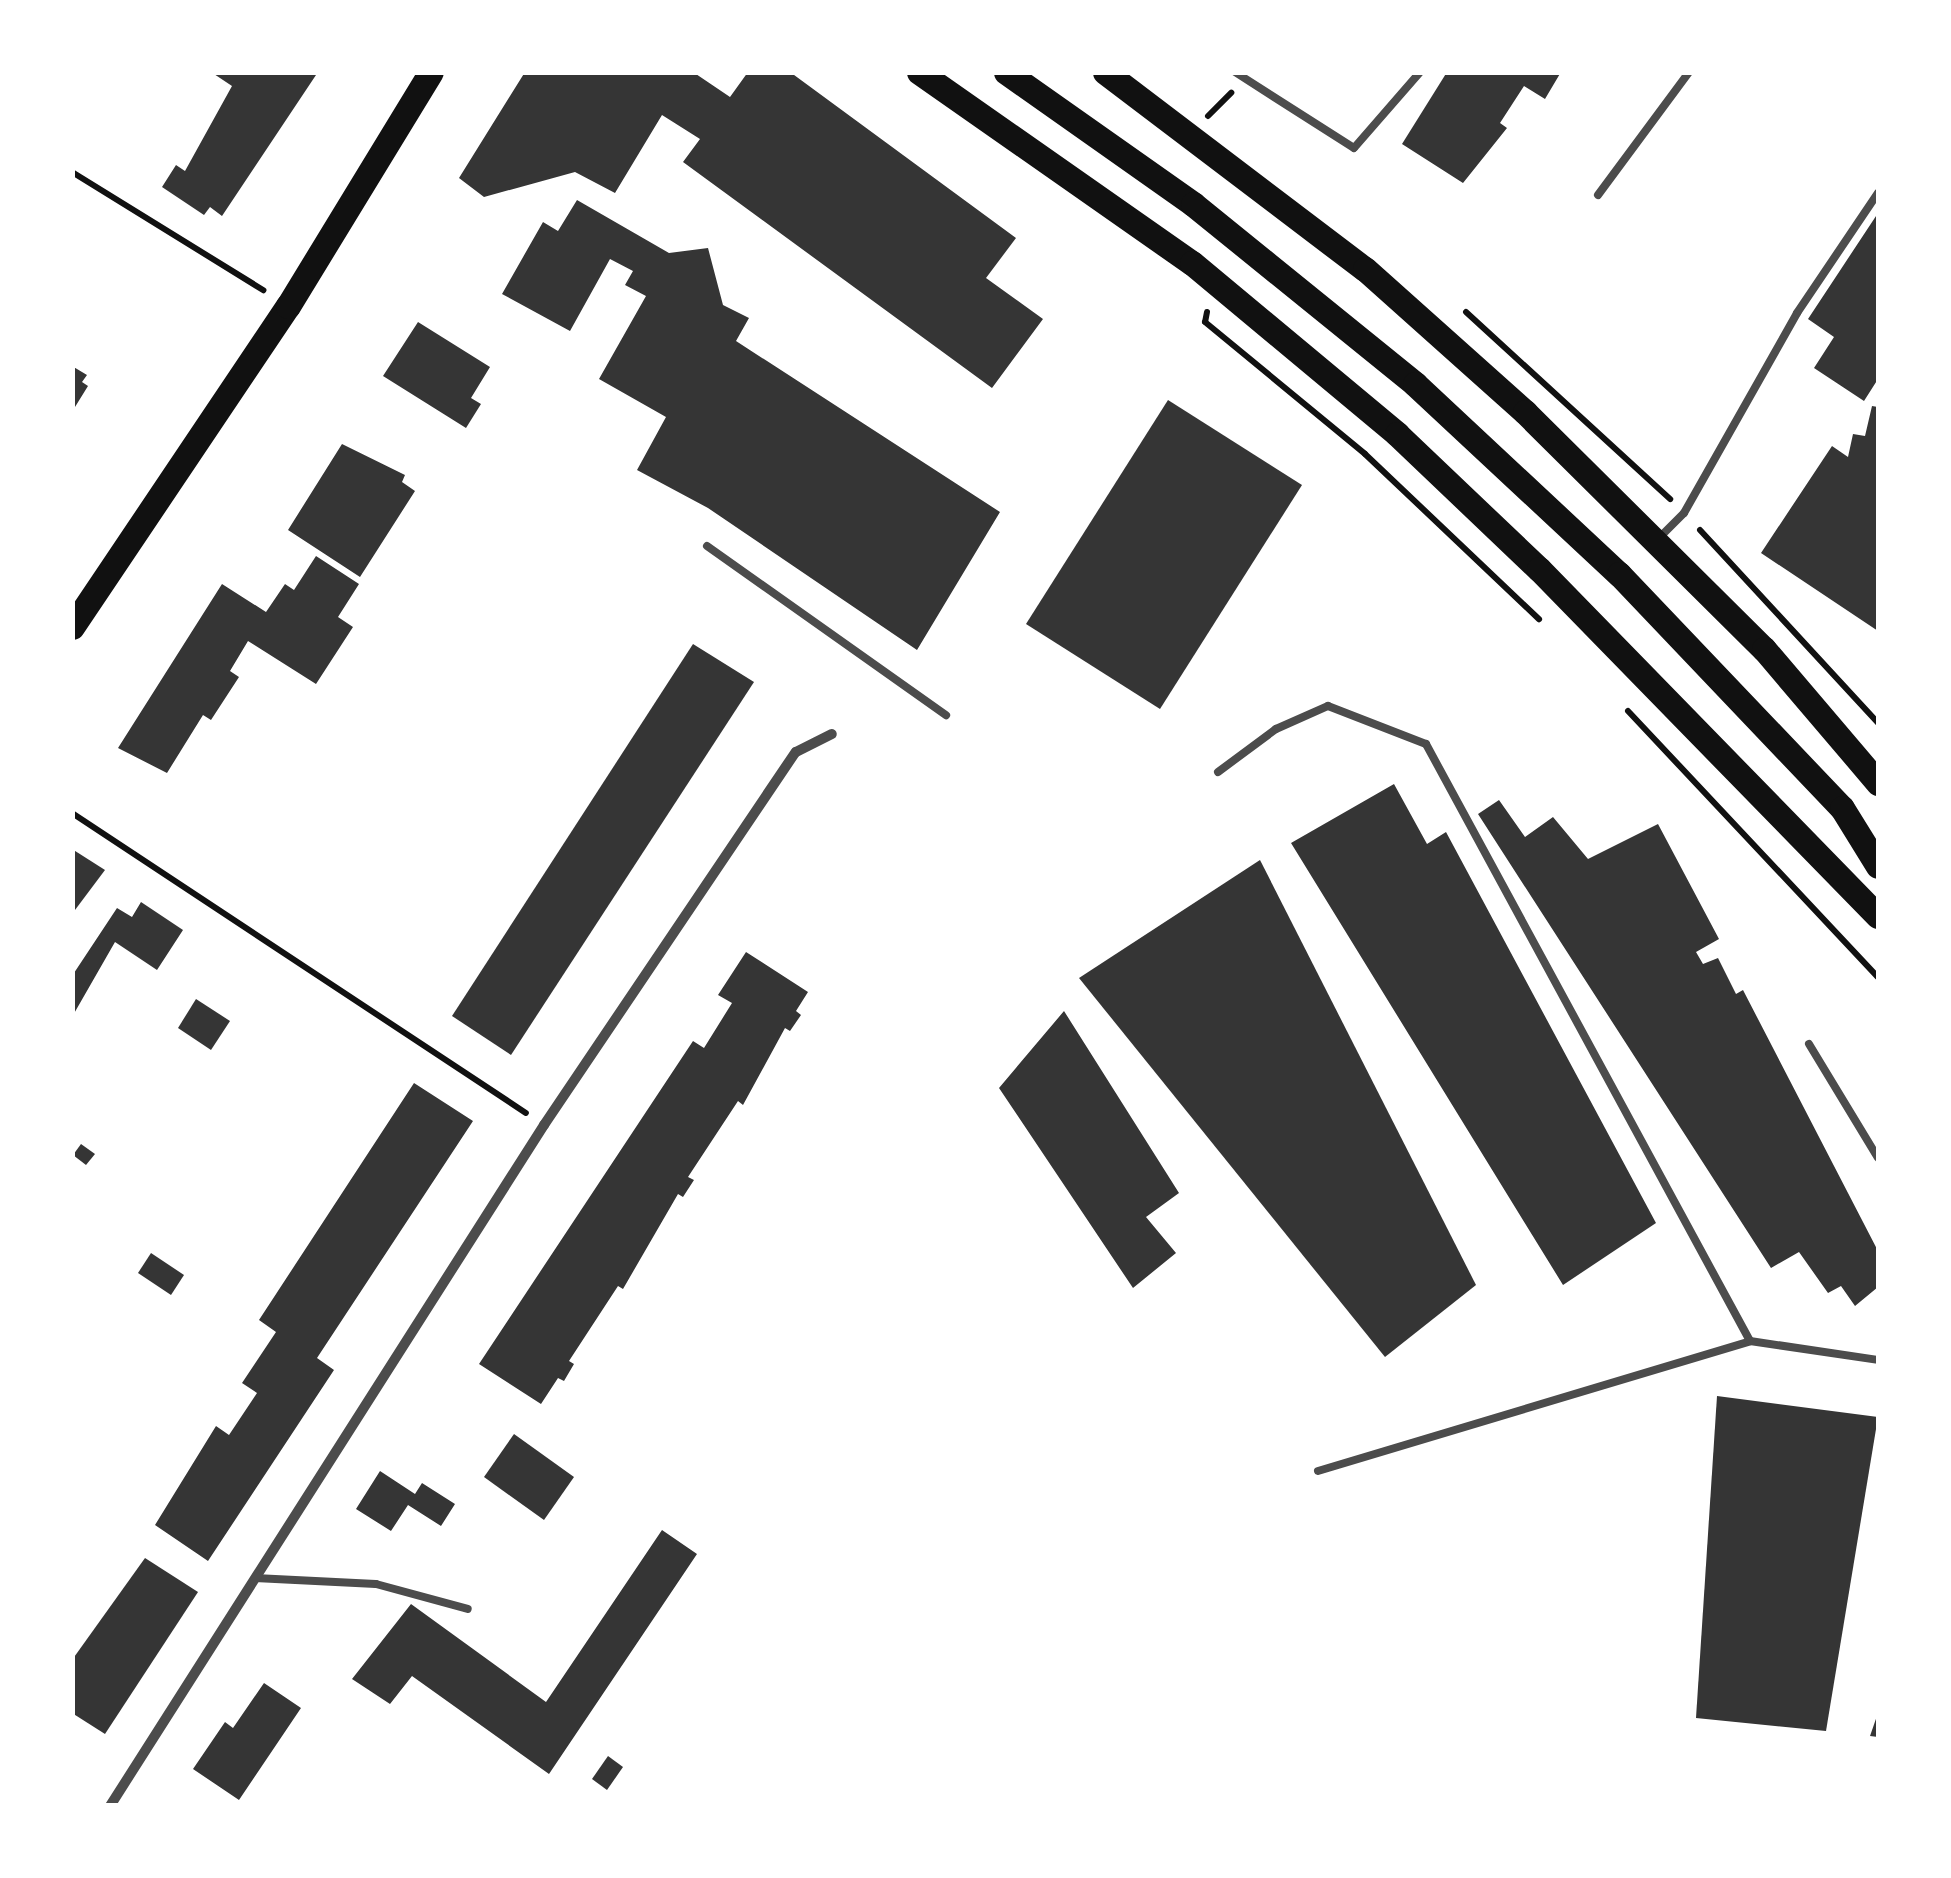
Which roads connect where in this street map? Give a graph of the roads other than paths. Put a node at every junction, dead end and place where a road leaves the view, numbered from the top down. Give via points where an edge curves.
1 (431, 72) edge
2 (919, 72) edge
3 (1006, 72) edge
4 (1106, 72) edge
5 (1235, 72) edge
6 (1420, 72) edge
7 (1689, 72) edge
8 (1878, 193) edge
9 (1598, 195) dead end
10 (1656, 541) junction
11 (706, 546) dead end
12 (72, 627) edge
13 (946, 716) dead end
14 (832, 734) dead end
15 (1218, 772) dead end
16 (1878, 783) edge
17 (1842, 808) junction
18 (1878, 834) edge
19 (1878, 866) edge
20 (1878, 916) edge
21 (1809, 1044) dead end
22 (1878, 1158) edge
23 (1750, 1341) junction
24 (1878, 1360) edge
25 (1318, 1471) dead end
26 (255, 1578) junction
27 (468, 1609) dead end
28 (110, 1806) edge

1 - 12 main road via 288,306
2 - 20 main road via 1114,204 1397,434 1539,569
3 - 17 main road via 1193,204 1415,384 1619,574
4 - 10 main road via 1365,269 1526,412
5 - 6 lane via 1354,148
7 - 9 lane
8 - 10 lane via 1797,313 1684,513
10 - 16 main road via 1764,649
11 - 13 lane
14 - 26 street via 796,752 544,1125
15 - 23 lane via 1276,729 1328,706 1426,744
17 - 18 main road
17 - 19 main road
21 - 22 lane
23 - 24 lane
23 - 25 lane
26 - 27 lane via 376,1584
26 - 28 street

